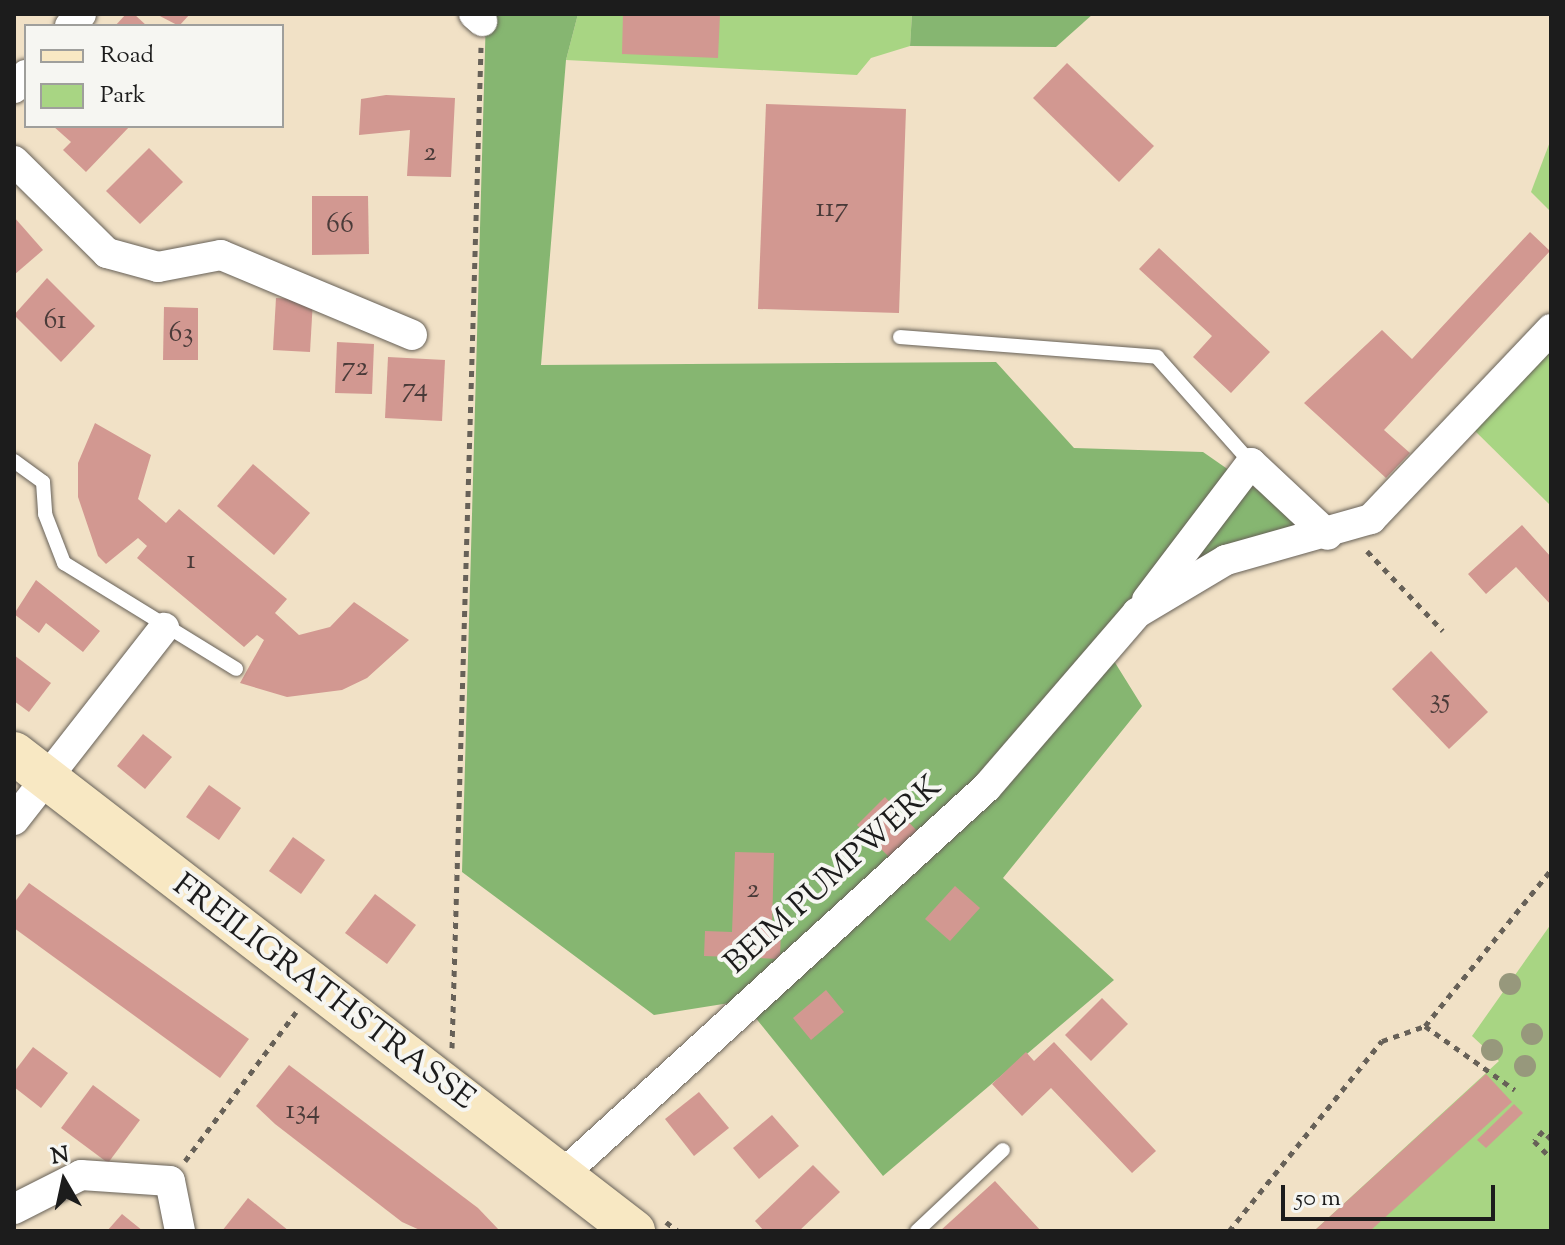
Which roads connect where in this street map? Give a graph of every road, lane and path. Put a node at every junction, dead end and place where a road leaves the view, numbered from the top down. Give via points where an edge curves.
1 (478, 17) edge
2 (14, 161) edge
3 (1551, 329) edge
4 (412, 335) dead end
5 (900, 337) dead end
6 (14, 461) edge
7 (1251, 463) junction
8 (1338, 533) junction
9 (1137, 613) junction
10 (164, 628) junction
11 (1443, 631) dead end
12 (236, 669) dead end
13 (14, 753) edge
14 (48, 781) junction
15 (14, 820) edge
16 (1551, 870) edge
17 (314, 987) junction
18 (1425, 1026) junction
19 (447, 1089) junction
20 (1515, 1090) dead end
21 (1551, 1139) edge
22 (1003, 1150) dead end
23 (1551, 1158) edge
24 (562, 1175) junction
25 (170, 1181) junction
26 (14, 1209) edge
27 (180, 1231) edge
28 (634, 1231) edge
29 (917, 1231) edge
30 (1229, 1231) edge

1 - 19 path
2 - 4 street via 107,253 158,267 221,255
3 - 8 street, BEIM PUMPWERK via 1371,519
5 - 7 lane via 1157,357
6 - 10 lane via 43,482 45,514 64,563
7 - 8 street
7 - 9 street, BEIM PUMPWERK
8 - 9 street, BEIM PUMPWERK via 1226,560
8 - 11 path
9 - 24 street, BEIM PUMPWERK via 987,787
10 - 12 lane
10 - 14 street
13 - 14 street, FREILIGRATHSTRASSE
14 - 15 street
14 - 17 street, FREILIGRATHSTRASSE
16 - 18 path
17 - 19 street, FREILIGRATHSTRASSE
17 - 25 path
18 - 20 path
18 - 30 path via 1382,1041
19 - 24 street, FREILIGRATHSTRASSE
21 - 23 path via 1543,1131 1534,1141
22 - 29 lane
24 - 28 street, FREILIGRATHSTRASSE
25 - 26 street via 81,1175
25 - 27 street

